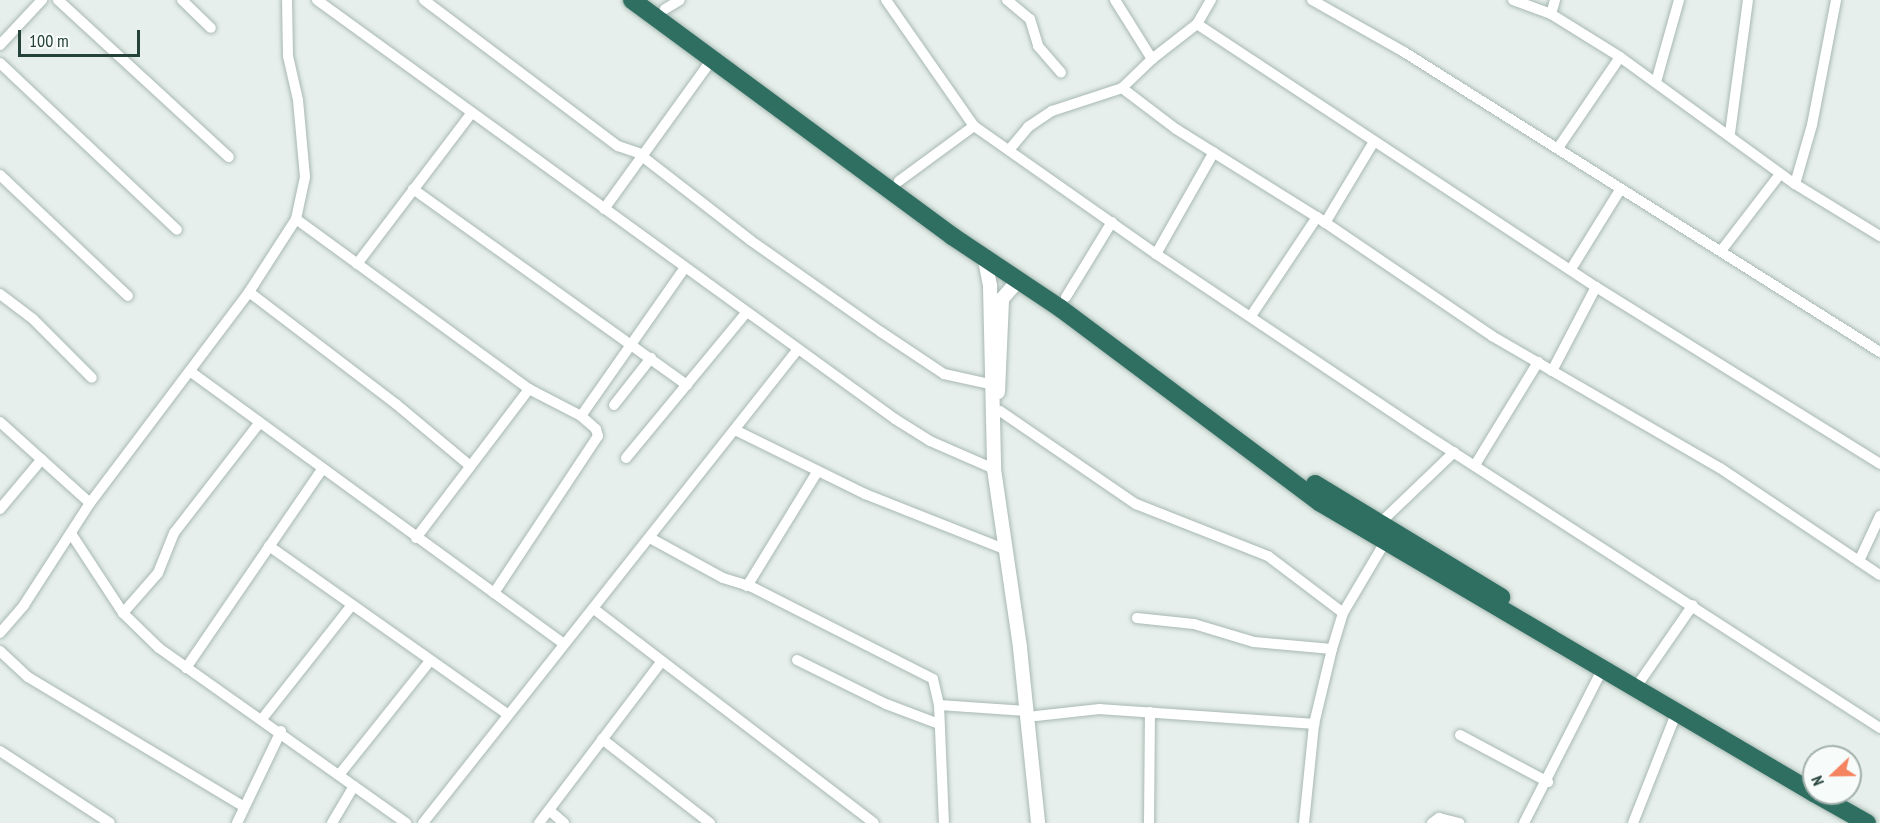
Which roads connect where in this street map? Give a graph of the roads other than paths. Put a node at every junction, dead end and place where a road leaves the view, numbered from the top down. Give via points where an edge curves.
1 (42, 0) edge
2 (58, 0) edge
3 (182, 0) edge
4 (287, 0) edge
5 (317, 0) edge
6 (424, 0) edge
7 (632, 0) edge
8 (886, 0) edge
9 (1007, 0) edge
10 (1115, 0) edge
11 (1210, 0) edge
12 (1312, 0) edge
13 (1513, 0) edge
14 (1555, 0) edge
15 (1679, 0) edge
16 (1748, 0) edge
17 (1836, 0) edge
18 (666, 3) edge
19 (1551, 14) junction
20 (1197, 24) junction
21 (211, 28) dead end
22 (0, 45) edge
23 (1620, 57) junction
24 (712, 58) junction
25 (1152, 58) junction
26 (0, 63) edge
27 (1061, 72) dead end
28 (1656, 82) junction
29 (1122, 88) junction
30 (471, 114) junction
31 (974, 126) junction
32 (1730, 133) junction
33 (1373, 143) junction
34 (1558, 148) junction
35 (1009, 150) junction
36 (1214, 152) junction
37 (640, 155) junction
38 (229, 157) dead end
39 (1780, 174) junction
40 (0, 175) edge
41 (899, 181) junction
42 (1795, 184) junction
43 (412, 189) junction
44 (1620, 190) junction
45 (604, 209) junction
46 (296, 219) junction
47 (1321, 220) junction
48 (1112, 222) junction
49 (177, 230) dead end
50 (1880, 235) edge
51 (1721, 251) junction
52 (1156, 254) junction
53 (985, 260) junction
54 (357, 264) junction
55 (684, 269) junction
56 (1571, 269) junction
57 (1017, 282) junction
58 (1596, 287) junction
59 (249, 292) junction
60 (0, 294) edge
61 (128, 296) dead end
62 (1066, 297) junction
63 (746, 313) junction
64 (1251, 316) junction
65 (630, 342) junction
66 (798, 349) junction
67 (1880, 352) edge
68 (1131, 353) junction
69 (651, 358) junction
70 (1538, 362) junction
71 (1552, 371) junction
72 (191, 372) junction
73 (92, 378) dead end
74 (989, 384) junction
75 (687, 385) junction
76 (530, 389) junction
77 (614, 405) dead end
78 (1000, 411) junction
79 (581, 416) junction
80 (0, 422) edge
81 (260, 422) junction
82 (735, 430) junction
83 (1454, 452) junction
84 (626, 458) dead end
85 (42, 459) junction
86 (1880, 464) edge
87 (469, 465) junction
88 (1475, 465) junction
89 (323, 468) junction
90 (994, 469) junction
91 (817, 472) junction
92 (90, 503) junction
93 (0, 509) edge
94 (1880, 516) edge
95 (1386, 532) junction
96 (72, 535) junction
97 (416, 538) junction
98 (650, 538) junction
99 (269, 546) junction
100 (1004, 549) junction
101 (1859, 561) junction
102 (1880, 575) edge
103 (747, 586) junction
104 (494, 593) junction
105 (352, 604) junction
106 (1693, 605) junction
107 (594, 609) junction
108 (1343, 613) junction
109 (123, 614) junction
110 (1137, 618) dead end
111 (0, 633) edge
112 (562, 643) junction
113 (1332, 648) junction
114 (0, 651) edge
115 (797, 660) dead end
116 (430, 661) junction
117 (662, 661) junction
118 (186, 668) junction
119 (1602, 670) junction
120 (1641, 680) junction
121 (939, 705) junction
122 (1150, 712) junction
123 (1031, 713) junction
124 (507, 714) junction
125 (1676, 714) junction
126 (262, 719) junction
127 (939, 724) junction
128 (1314, 724) junction
129 (1880, 728) edge
130 (281, 731) junction
131 (1460, 735) dead end
132 (602, 739) junction
133 (0, 751) edge
134 (1802, 772) edge
135 (339, 775) junction
136 (1548, 782) junction
137 (354, 786) junction
138 (1802, 786) edge
139 (1838, 805) edge
140 (1852, 805) edge
141 (244, 807) junction
142 (549, 810) junction
143 (1869, 821) edge
144 (110, 823) edge
145 (237, 823) edge
146 (332, 823) edge
147 (406, 823) edge
148 (423, 823) edge
149 (539, 823) edge
150 (564, 823) edge
151 (711, 823) edge
152 (874, 823) edge
153 (944, 823) edge
154 (1038, 823) edge
155 (1047, 823) edge
156 (1149, 823) edge
157 (1304, 823) edge
158 (1432, 823) edge
159 (1459, 823) edge
160 (1524, 823) edge
161 (1633, 823) edge

1 - 22 street
2 - 38 street
3 - 21 street
4 - 46 street via 288,56 298,100 305,177
5 - 30 street
6 - 37 street via 618,146
7 - 24 highway
8 - 31 street
9 - 27 street via 1029,19 1038,46
10 - 25 street
11 - 20 street
12 - 34 street
13 - 19 street
14 - 19 street
15 - 28 street
16 - 32 street
17 - 42 street via 1812,125
18 - 41 highway
19 - 23 street
20 - 25 street
20 - 33 street
23 - 28 street
23 - 34 street
24 - 37 street
24 - 53 highway
25 - 29 street
26 - 49 street
28 - 32 street
29 - 35 street via 1052,111 1028,127
29 - 36 street
30 - 43 street
30 - 45 street
31 - 35 street
31 - 41 street
32 - 39 street
33 - 47 street
33 - 56 street
34 - 44 street
35 - 48 street
36 - 47 street
36 - 52 street
37 - 45 street
37 - 74 street via 759,246 936,369
39 - 42 street
39 - 51 street
40 - 61 street
41 - 62 highway via 994,251
42 - 50 street
43 - 54 street
43 - 65 street
44 - 51 street
44 - 56 street
45 - 55 street
46 - 54 street
46 - 59 street
47 - 64 street
47 - 70 street
48 - 52 street
48 - 62 street
51 - 67 street
52 - 64 street
53 - 57 highway
53 - 74 street via 990,286
54 - 76 street
55 - 63 street
55 - 65 street
56 - 58 street
57 - 68 highway
57 - 78 street via 1002,299
58 - 71 street
58 - 86 street
59 - 72 street
59 - 87 street
60 - 73 street via 33,319
62 - 68 highway
63 - 66 street
63 - 75 street
64 - 83 street
65 - 69 street
65 - 79 street
66 - 82 street
66 - 90 street via 930,441
68 - 95 highway
69 - 75 street
69 - 77 street
70 - 71 street
70 - 88 street
71 - 101 street via 1720,468
72 - 81 street
72 - 92 street
74 - 90 street
75 - 84 street
76 - 79 street
76 - 87 street
78 - 108 street via 1136,504 1268,556
78 - 123 street via 1003,471
79 - 104 street via 596,429 598,436
80 - 85 street
81 - 89 street
81 - 109 street via 174,533 158,573
82 - 91 street
82 - 98 street
83 - 88 street
83 - 95 street
85 - 92 street
85 - 93 street
87 - 97 street
88 - 106 street
89 - 97 street
89 - 99 street
90 - 100 street
91 - 100 street
91 - 103 street
92 - 96 street
94 - 101 street
95 - 108 street
95 - 119 highway
95 - 120 highway
96 - 109 street
96 - 111 street
97 - 104 street
98 - 103 street via 723,578
98 - 107 street
99 - 105 street
99 - 118 street
100 - 123 street
101 - 102 street
103 - 121 street via 933,679
104 - 112 street
105 - 116 street
105 - 126 street
106 - 120 street
106 - 129 street
107 - 112 street
107 - 117 street
108 - 113 street
109 - 118 street
110 - 113 street via 1194,624 1254,642
112 - 124 street
113 - 128 street
114 - 141 street via 28,677
115 - 127 street via 886,704
116 - 124 street
116 - 135 street
117 - 132 street
117 - 152 street
118 - 126 street
119 - 125 highway
119 - 136 street
120 - 134 highway
121 - 123 street
121 - 127 street
122 - 123 street via 1100,709
122 - 128 street
122 - 156 street
123 - 154 street
123 - 155 street
124 - 148 street
125 - 138 highway
125 - 161 street
126 - 130 street
127 - 153 street
128 - 157 street
130 - 135 street
130 - 141 street
131 - 136 street
132 - 142 street
132 - 151 street
133 - 144 street
135 - 137 street
136 - 160 street
137 - 146 street
137 - 147 street
139 - 143 highway
140 - 143 highway
141 - 145 street
142 - 149 street
142 - 150 street
158 - 159 street via 1445,818

